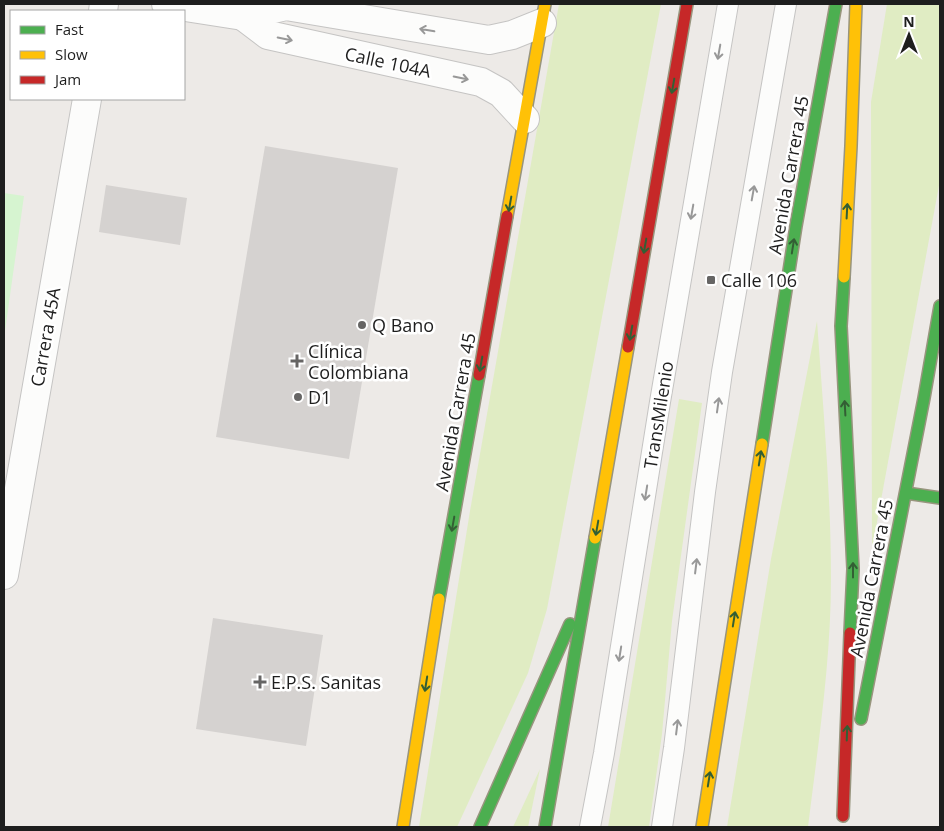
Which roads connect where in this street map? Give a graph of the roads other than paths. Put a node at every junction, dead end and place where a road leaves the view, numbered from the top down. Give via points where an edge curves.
1 (166, 4) edge
2 (687, 4) edge
3 (728, 4) edge
4 (786, 4) edge
5 (836, 4) edge
6 (856, 4) edge
7 (544, 14) edge
8 (243, 16) junction
9 (87, 100) edge
10 (525, 119) junction
11 (940, 306) edge
12 (906, 493) junction
13 (940, 498) edge
14 (4, 574) edge
15 (587, 584) junction
16 (842, 822) edge
17 (403, 827) edge
18 (480, 827) edge
19 (545, 827) edge
20 (590, 827) edge
21 (662, 827) edge
22 (702, 827) edge

1 - 8 street, Calle 104A
2 -> 15 main road
3 -> 20 lane, TransMilenio
21 -> 4 lane via 722,372
22 -> 5 main road, Avenida Carrera 45 via 796,226
16 -> 6 main road via 853,569 841,326
7 -> 8 street, Calle 104A via 512,35 489,40 286,6
7 - 10 main road, Avenida Carrera 45
8 -> 10 street, Calle 104A via 268,35 481,82 501,93
9 - 14 street, Carrera 45A
10 -> 17 main road, Avenida Carrera 45 via 434,627
11 - 12 main road, Avenida Carrera 45
12 - 13 main road
12 - 16 main road, Avenida Carrera 45
15 - 18 main road
15 - 19 main road

